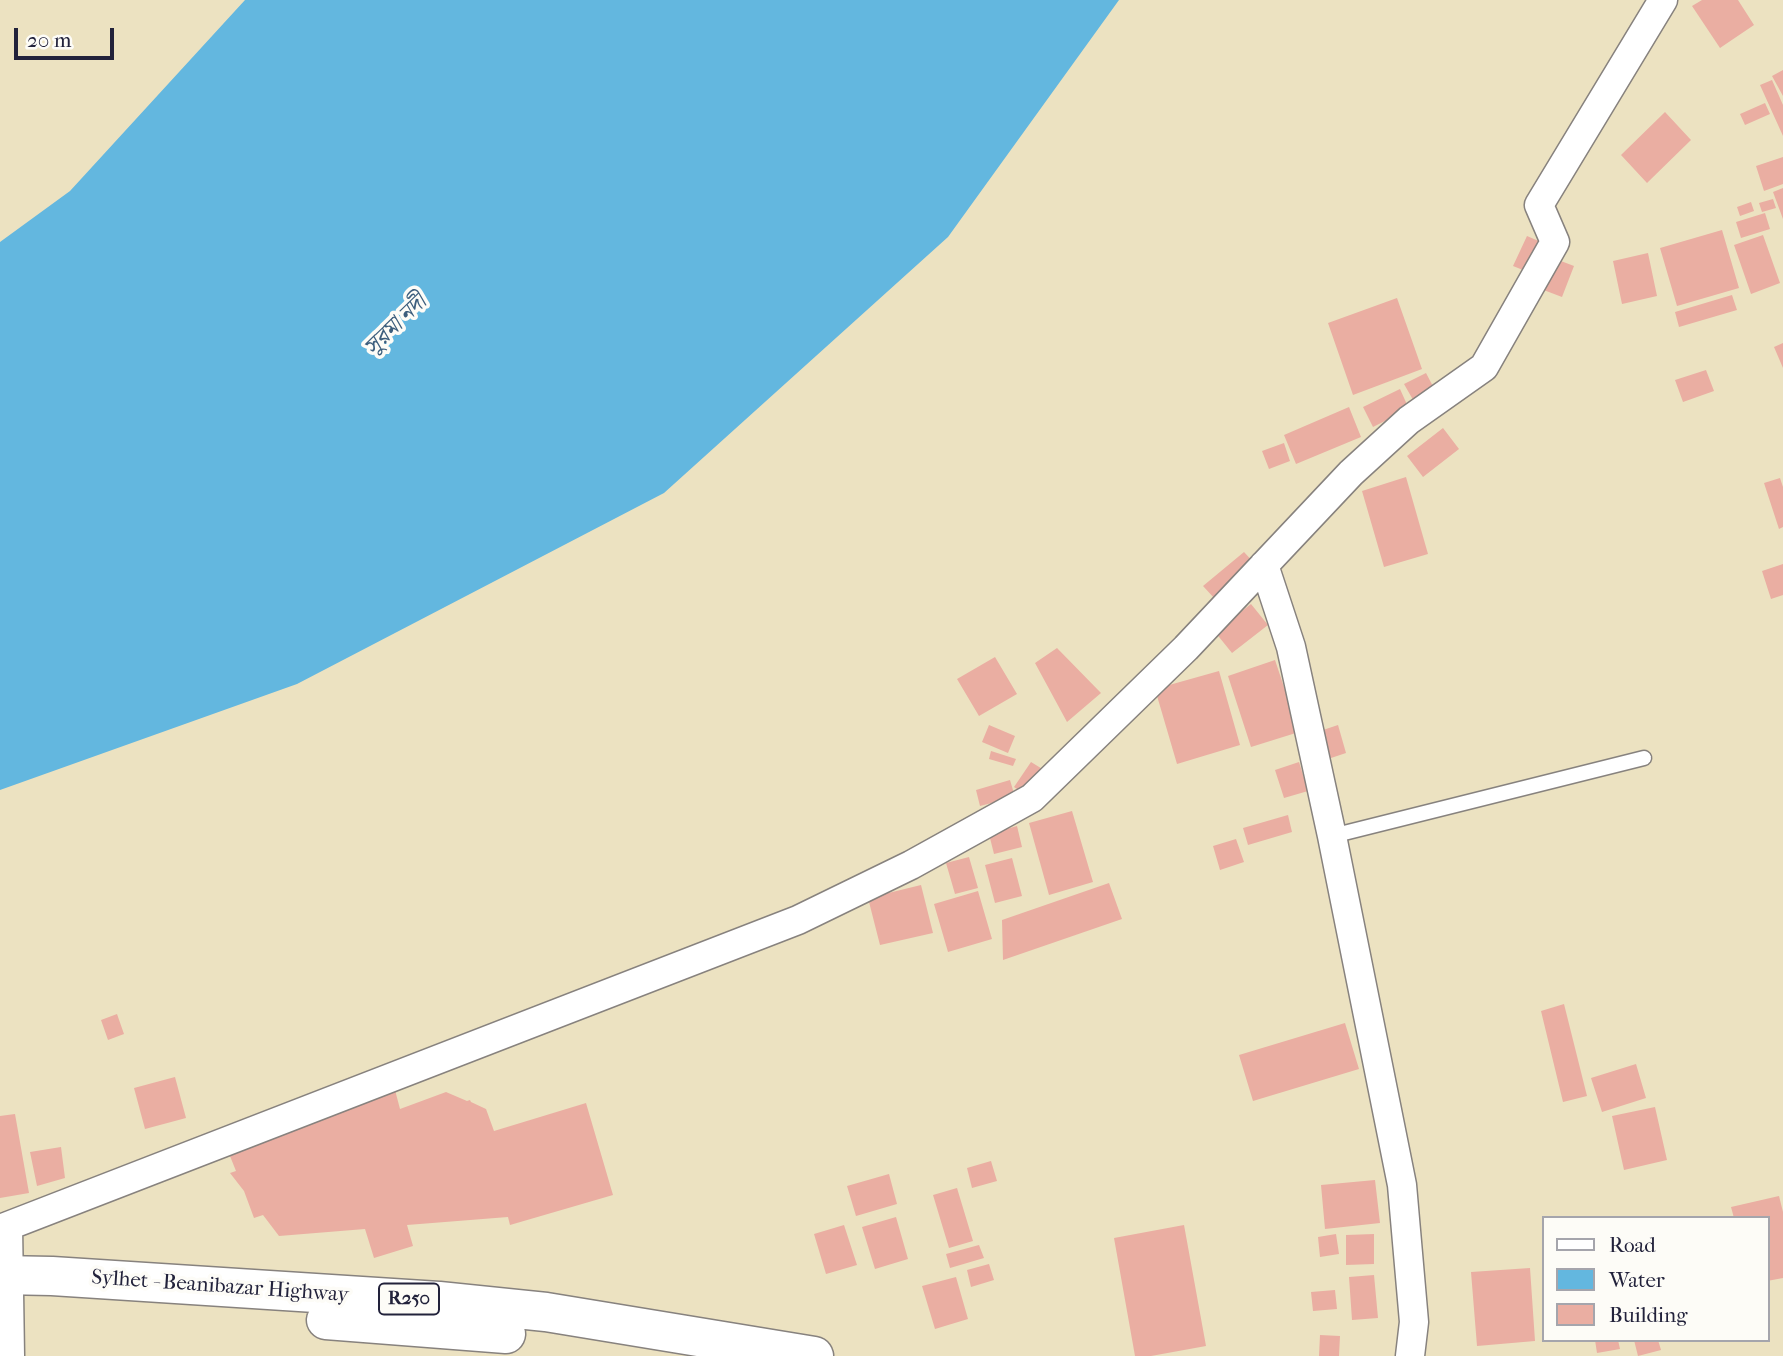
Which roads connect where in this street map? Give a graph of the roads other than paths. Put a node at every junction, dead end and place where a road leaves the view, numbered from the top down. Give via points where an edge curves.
1 (1663, 0) edge
2 (1264, 565) junction
3 (1644, 758) dead end
4 (1332, 836) junction
5 (4, 1228) edge
6 (4, 1287) edge
7 (10, 1356) edge
8 (664, 1356) edge
9 (814, 1356) edge
10 (1410, 1356) edge

1 - 2 street via 1539,205 1555,242 1484,367 1409,420 1350,473
2 - 4 street via 1291,647
2 - 5 street via 1032,798 911,865 798,920
3 - 4 lane
4 - 10 street via 1402,1185 1414,1322
5 - 6 street
6 - 7 street
6 - 8 main road, Sylhet - Beanibazar Highway / R250 via 52,1300 545,1336
6 - 9 main road, Sylhet - Beanibazar Highway / R250 via 52,1276 439,1301 546,1312

